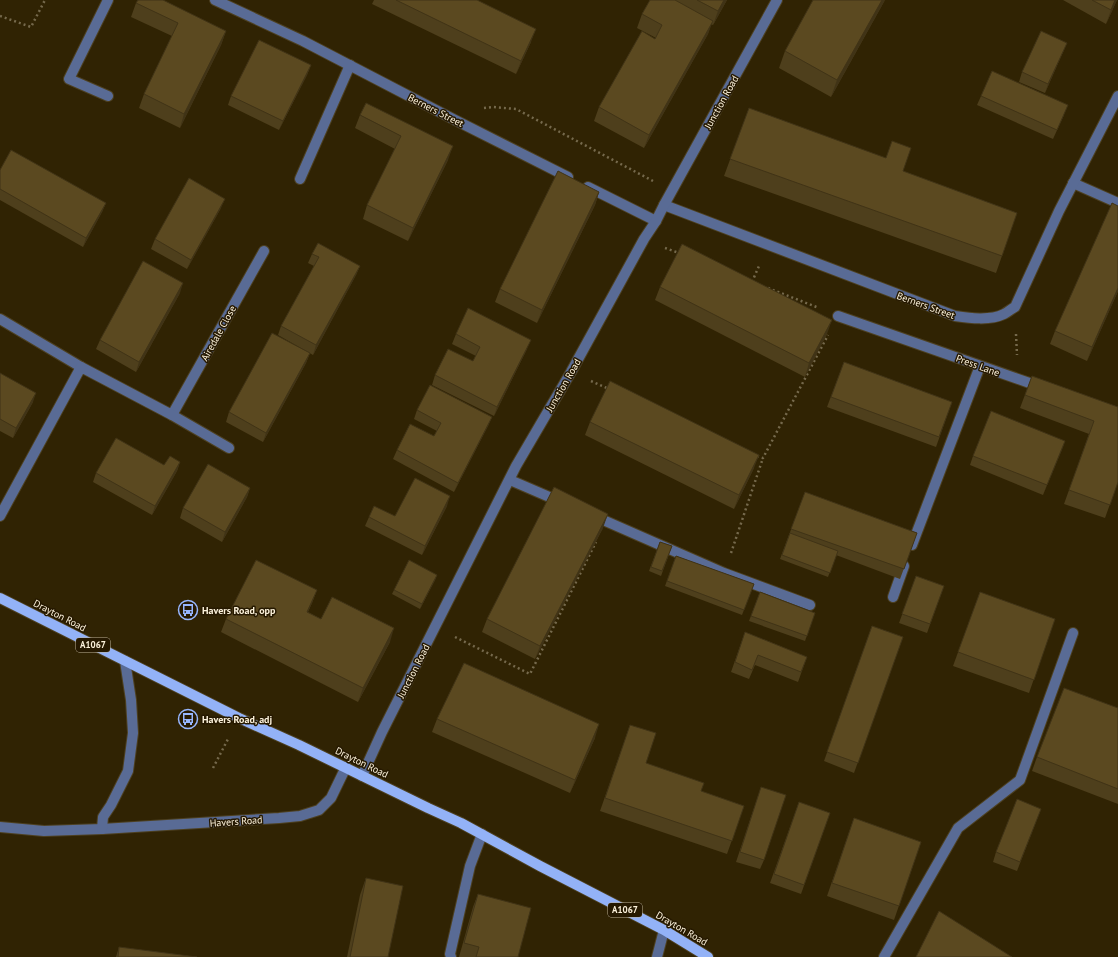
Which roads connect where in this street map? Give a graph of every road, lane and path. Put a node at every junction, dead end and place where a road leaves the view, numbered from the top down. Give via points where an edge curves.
1 (45, 0) edge
2 (108, 0) edge
3 (215, 0) edge
4 (777, 0) edge
5 (0, 16) edge
6 (350, 65) junction
7 (108, 96) dead end
8 (1118, 96) edge
9 (444, 114) junction
10 (300, 179) dead end
11 (1073, 183) junction
12 (672, 190) junction
13 (1118, 203) edge
14 (664, 205) junction
15 (656, 221) junction
16 (644, 239) junction
17 (264, 251) dead end
18 (680, 254) edge
19 (745, 279) edge
20 (752, 282) edge
21 (767, 288) edge
22 (1015, 307) junction
23 (838, 316) junction
24 (0, 319) edge
25 (980, 366) junction
26 (81, 367) junction
27 (571, 372) junction
28 (1015, 377) junction
29 (614, 391) edge
30 (1052, 391) edge
31 (172, 415) junction
32 (229, 448) dead end
33 (756, 455) edge
34 (763, 458) junction
35 (510, 480) junction
36 (571, 507) edge
37 (585, 513) edge
38 (0, 516) edge
39 (606, 522) junction
40 (724, 573) junction
41 (893, 597) dead end
42 (0, 598) edge
43 (810, 605) dead end
44 (435, 627) junction
45 (1073, 633) dead end
46 (125, 662) junction
47 (239, 718) junction
48 (346, 767) junction
49 (213, 768) dead end
50 (362, 776) junction
51 (0, 827) edge
52 (102, 829) junction
53 (482, 834) junction
54 (664, 930) junction
55 (450, 957) edge
56 (657, 957) edge
57 (708, 957) edge
58 (884, 957) edge

1 - 5 path via 31,27
2 - 7 street via 69,78
3 - 6 street, Berners Street
4 - 12 street, Junction Road
6 - 9 street, Berners Street
6 - 10 street
8 - 11 street
9 - 12 path via 493,107 516,109
9 - 15 street, Berners Street
11 - 13 street
11 - 22 street
12 - 14 street, Junction Road
14 - 15 street, Junction Road
14 - 22 street, Berners Street via 955,316 993,317
15 - 16 street, Junction Road
16 - 18 path
16 - 27 street, Junction Road
17 - 31 street, Airedale Close
19 - 20 path
21 - 23 path
22 - 28 path
23 - 25 street, Press Lane
23 - 34 path
24 - 26 street
25 - 28 street, Press Lane
25 - 41 street
26 - 31 street
26 - 38 street
27 - 29 path
27 - 35 street, Junction Road
28 - 30 street, Press Lane
31 - 32 street
33 - 34 path
34 - 40 path
35 - 36 street
35 - 44 street, Junction Road
37 - 39 street
39 - 40 street
39 - 44 path via 530,674
40 - 43 street
42 - 46 main road, Drayton Road / A1067
44 - 50 street, Junction Road
45 - 58 street via 1020,780 958,828
46 - 47 main road, Drayton Road / A1067
46 - 52 street via 133,733 128,771 112,805 103,817
47 - 48 main road, Drayton Road / A1067
47 - 49 path
48 - 50 main road, Drayton Road / A1067
48 - 52 street, Havers Road via 331,798 319,810 300,816
50 - 53 main road, Drayton Road / A1067
51 - 52 street, Havers Road via 44,830
53 - 54 main road, Drayton Road / A1067
53 - 55 street via 470,866
54 - 56 street
54 - 57 main road, Drayton Road / A1067

